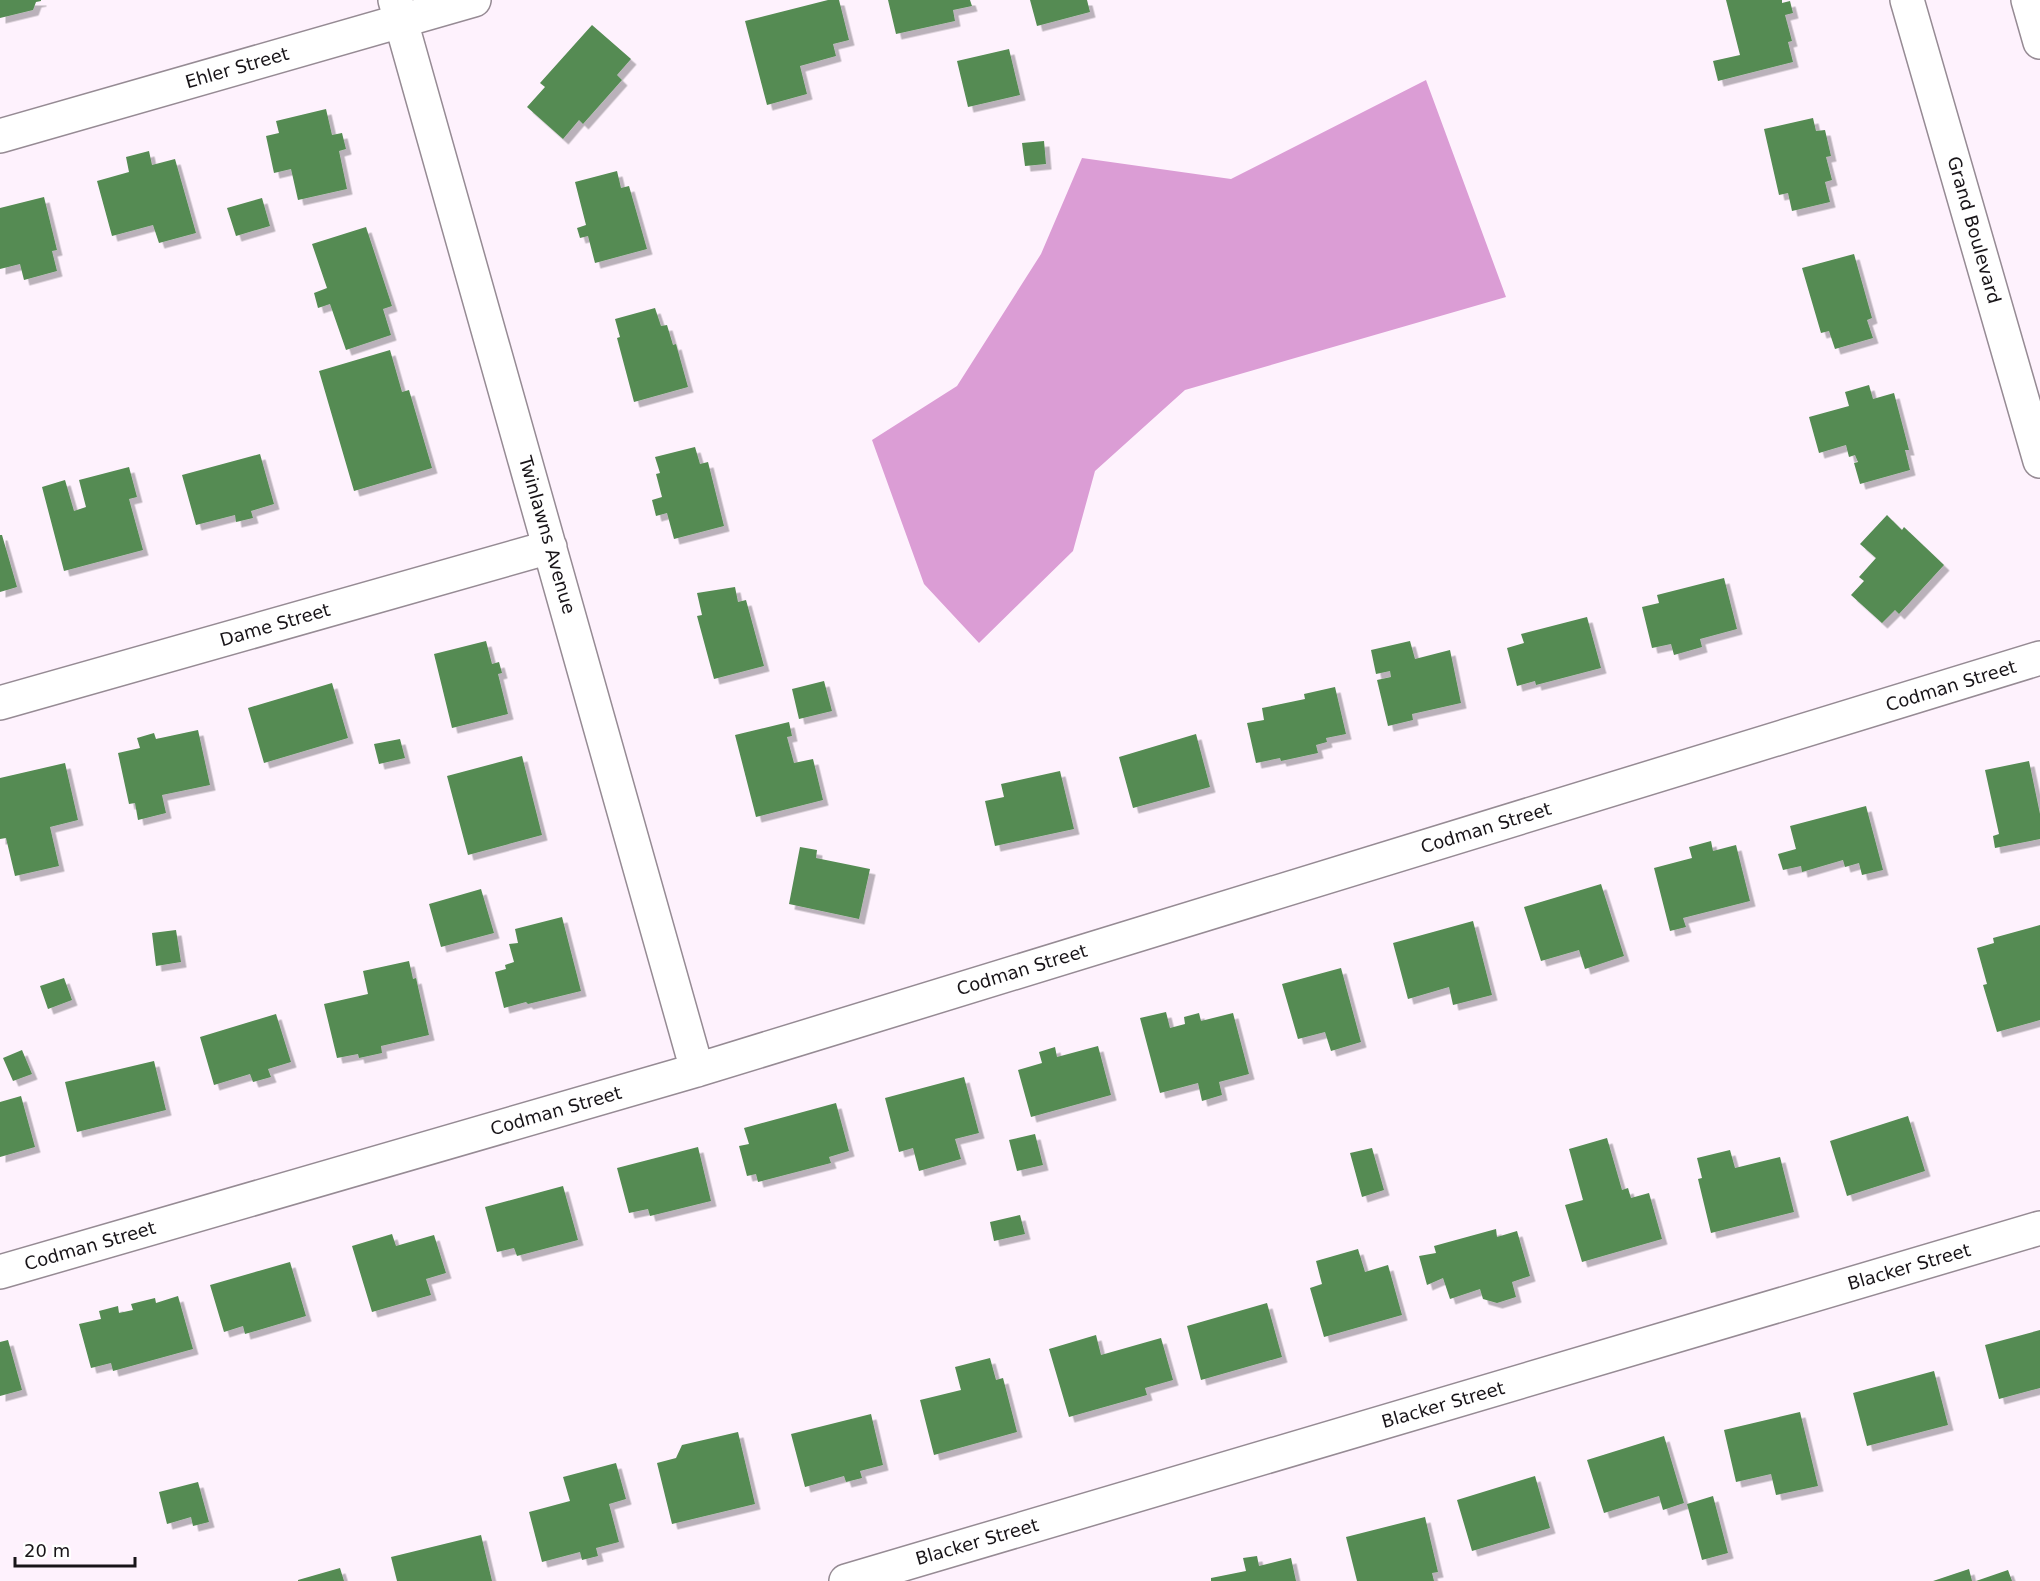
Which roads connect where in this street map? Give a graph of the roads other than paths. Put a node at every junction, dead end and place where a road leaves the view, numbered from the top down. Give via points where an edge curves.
1 (474, 0) edge
2 (1907, 0) edge
3 (2028, 0) edge
4 (398, 11) edge
5 (2040, 42) edge
6 (0, 136) edge
7 (2040, 461) edge
8 (550, 547) junction
9 (2040, 658) edge
10 (0, 703) edge
11 (697, 1070) junction
12 (2040, 1228) edge
13 (0, 1272) edge
14 (846, 1581) edge

1 - 4 street, Ehler Street
2 - 7 street, Grand Boulevard
3 - 5 street
4 - 6 street, Ehler Street
4 - 8 street, Twinlawns Avenue
8 - 10 street, Dame Street
8 - 11 street, Twinlawns Avenue
9 - 11 street, Codman Street
11 - 13 street, Codman Street
12 - 14 street, Blacker Street

